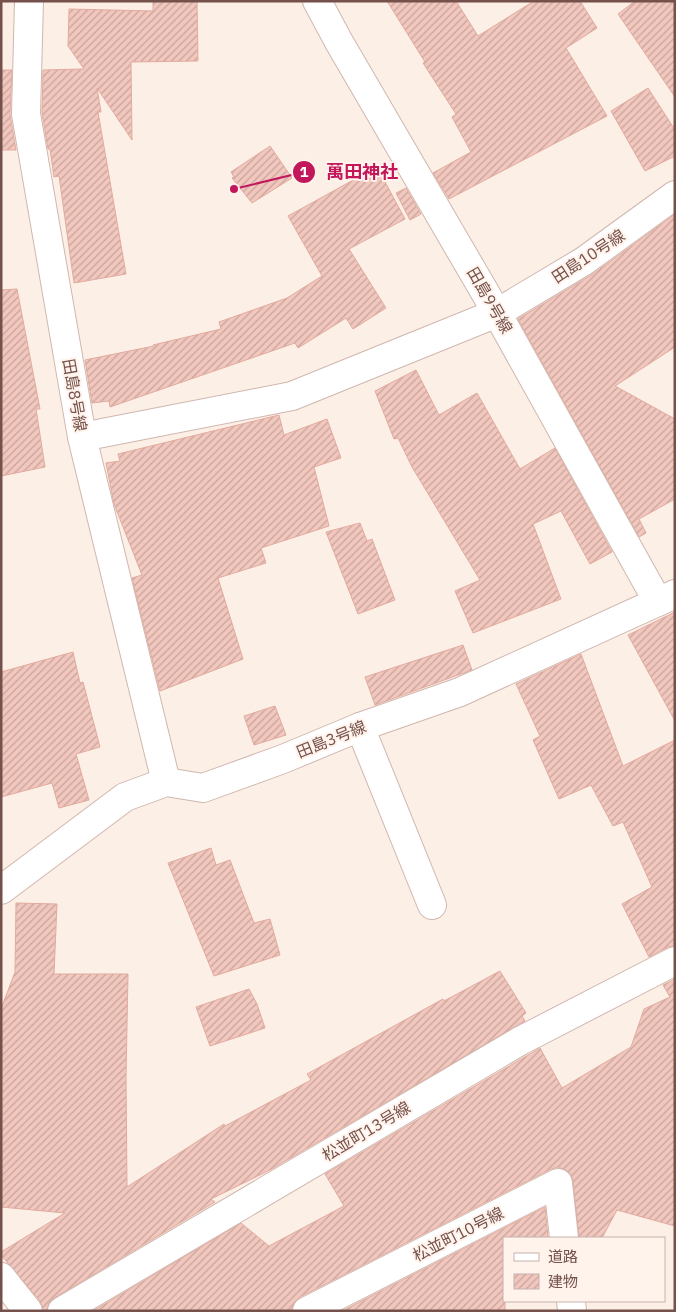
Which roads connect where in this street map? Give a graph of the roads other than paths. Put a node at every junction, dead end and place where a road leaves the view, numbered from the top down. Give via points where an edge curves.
1 (29, 1) edge
2 (318, 1) edge
3 (675, 195) edge
4 (497, 313) junction
5 (82, 437) junction
6 (666, 598) edge
7 (360, 727) junction
8 (166, 782) junction
9 (1, 890) edge
10 (432, 905) dead end
11 (675, 960) edge
12 (564, 1237) edge
13 (1, 1277) edge
14 (28, 1311) edge
15 (62, 1311) edge
16 (308, 1311) edge

1 - 5 street, 田島8号線 via 26,114
2 - 4 street, 田島9号線 via 338,42
3 - 4 street, 田島10号線 via 584,262
4 - 5 street, 田島10号線 via 292,396
4 - 6 street, 田島9号線
5 - 8 street, 田島8号線
6 - 7 street, 田島3号線 via 460,692
7 - 8 street, 田島3号線 via 203,788
7 - 10 street
8 - 9 street, 田島3号線 via 125,797
11 - 15 street, 松並町13号線 via 520,1040
12 - 16 street, 松並町10号線 via 558,1182
13 - 14 street

